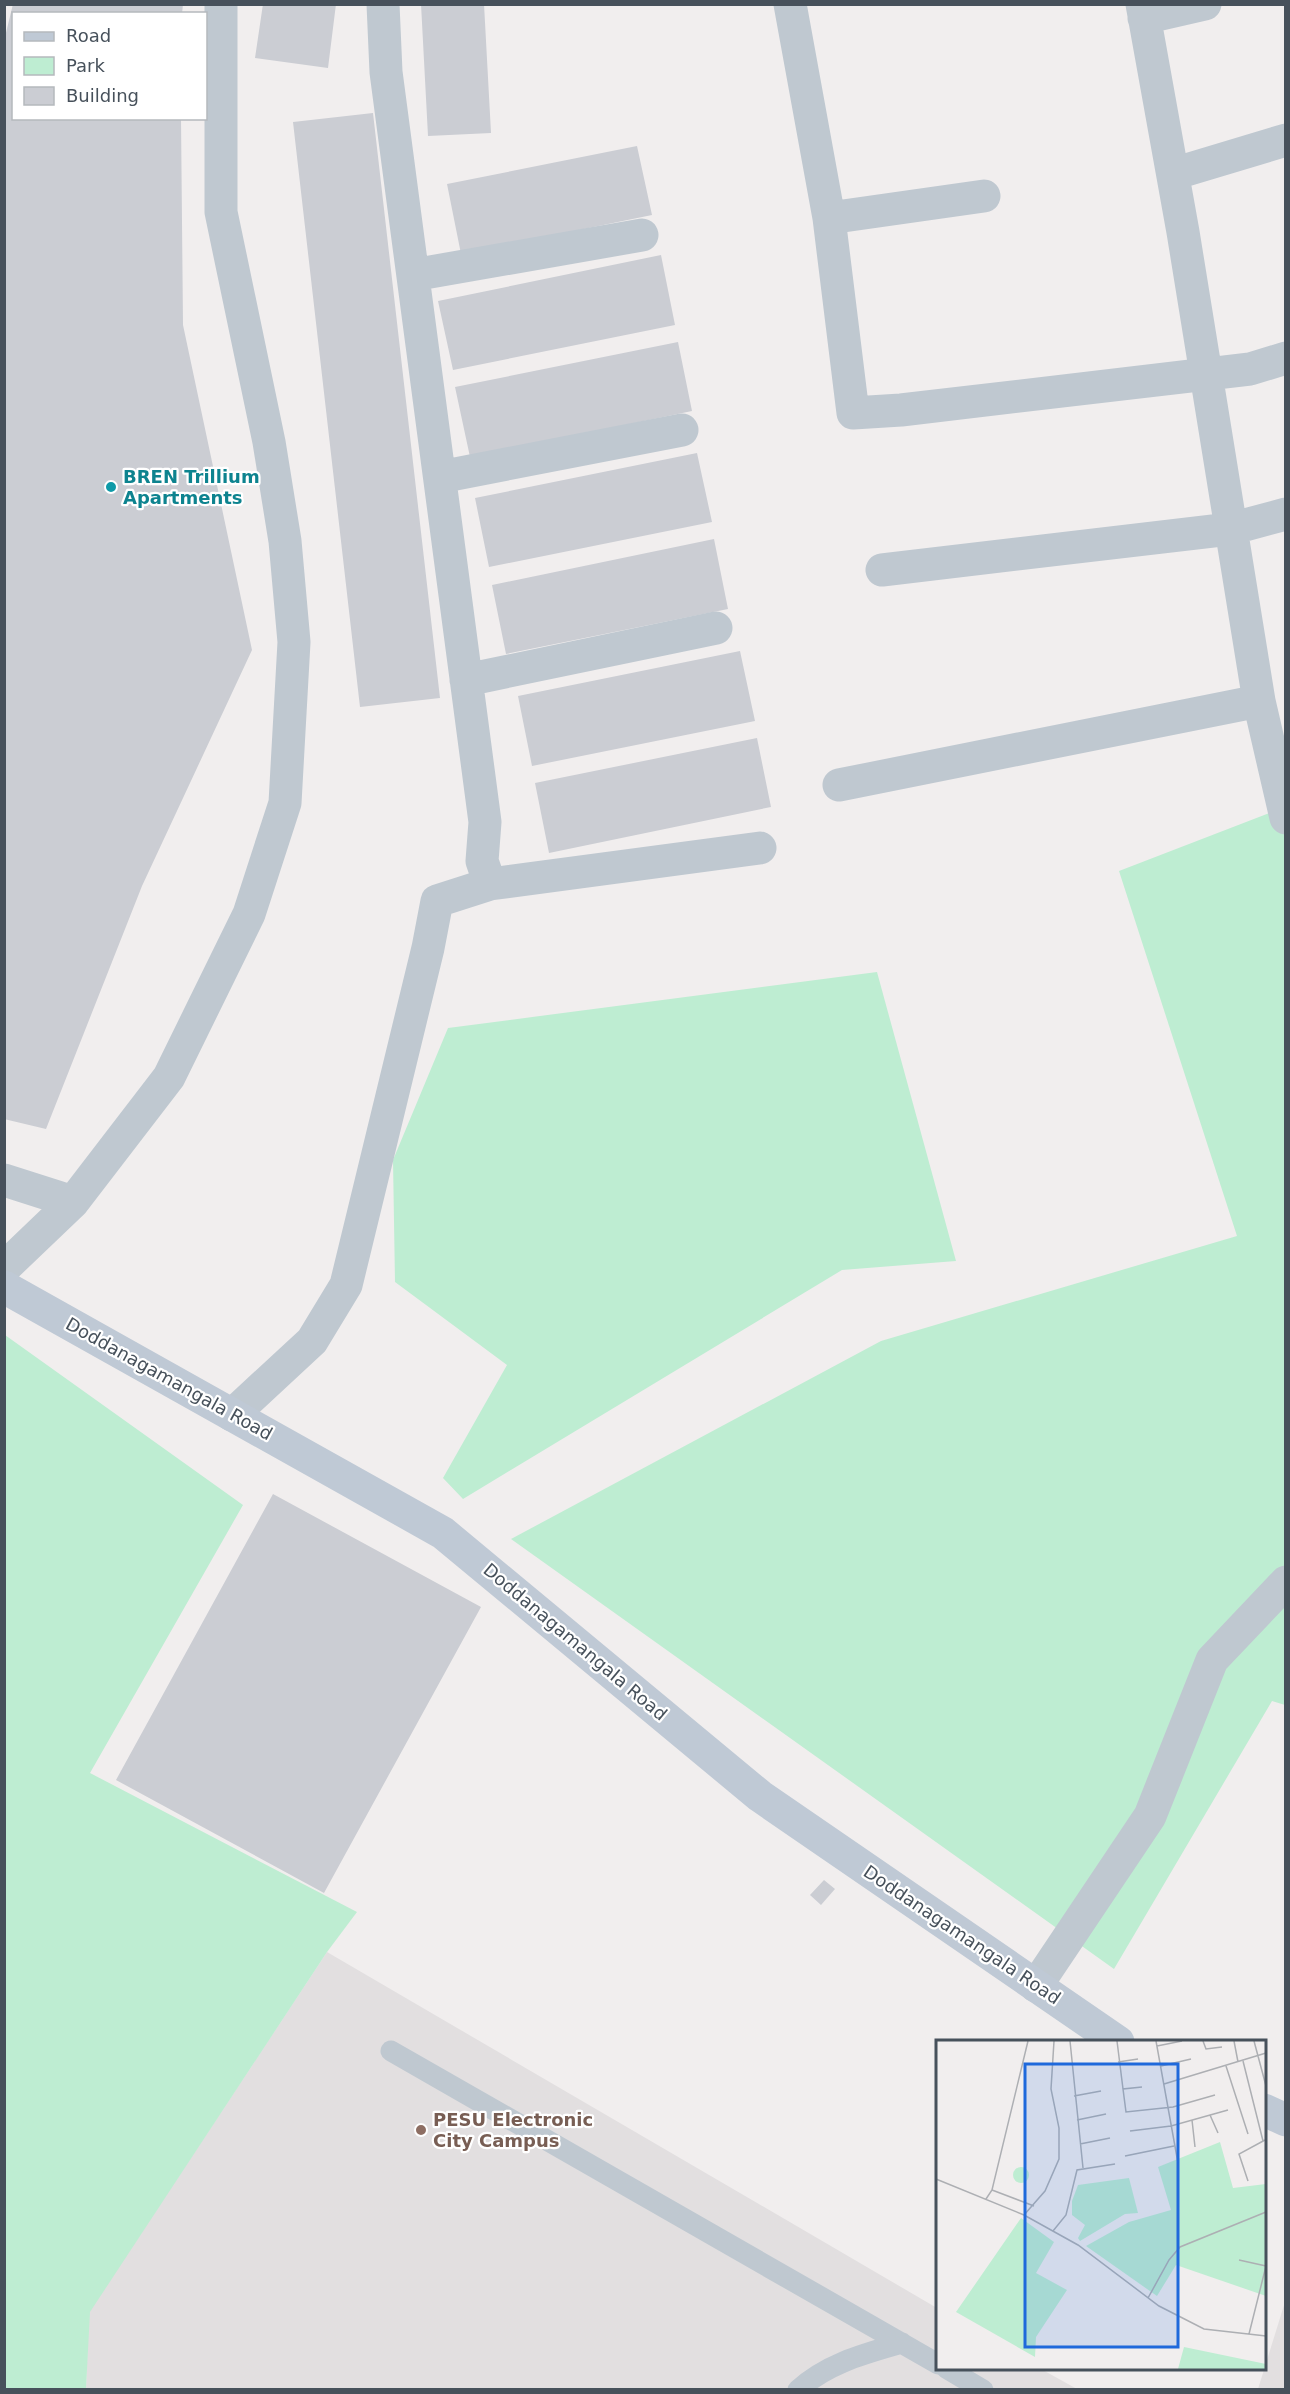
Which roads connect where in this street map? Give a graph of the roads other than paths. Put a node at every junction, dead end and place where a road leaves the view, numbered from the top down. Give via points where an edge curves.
1 (221, 4) edge
2 (383, 4) edge
3 (790, 4) edge
4 (1205, 4) edge
5 (1143, 11) edge
6 (1286, 140) edge
7 (1173, 174) junction
8 (984, 196) dead end
9 (829, 218) junction
10 (642, 235) dead end
11 (413, 275) junction
12 (1286, 358) edge
13 (1205, 374) junction
14 (682, 430) dead end
15 (440, 477) junction
16 (1286, 514) edge
17 (1230, 529) junction
18 (882, 570) dead end
19 (716, 628) dead end
20 (466, 680) junction
21 (1259, 701) junction
22 (839, 785) dead end
23 (1286, 818) edge
24 (760, 848) dead end
25 (490, 884) junction
26 (4, 1180) edge
27 (73, 1202) junction
28 (4, 1268) edge
29 (4, 1287) edge
30 (232, 1415) junction
31 (1286, 1582) edge
32 (1036, 1986) junction
33 (1115, 2040) edge
34 (391, 2051) dead end
35 (1266, 2111) edge
36 (1286, 2120) edge
37 (902, 2343) junction
38 (936, 2363) edge
39 (949, 2370) edge
40 (798, 2390) edge
41 (983, 2390) edge

1 - 27 street via 221,212 269,442 285,542 294,642 285,803 249,914 169,1077
2 - 11 street via 386,72
3 - 9 street
4 - 5 street
5 - 7 street
6 - 7 street
7 - 13 street
8 - 9 street
9 - 13 street via 853,413
10 - 11 street
11 - 15 street
12 - 13 street via 1250,369
13 - 17 street
14 - 15 street
15 - 20 street
16 - 17 street
17 - 18 street
17 - 21 street
19 - 20 street
20 - 25 street via 485,822 482,861
21 - 22 street
21 - 23 street
24 - 25 street
25 - 30 street via 437,902 346,1285 312,1341
26 - 27 street
27 - 28 street
29 - 30 street, Doddanagamangala Road
30 - 32 street, Doddanagamangala Road via 443,1533 760,1796
31 - 32 street via 1212,1660 1150,1816
32 - 33 street, Doddanagamangala Road
34 - 37 lane
35 - 36 street
37 - 38 lane
37 - 40 lane via 846,2359
39 - 41 lane

